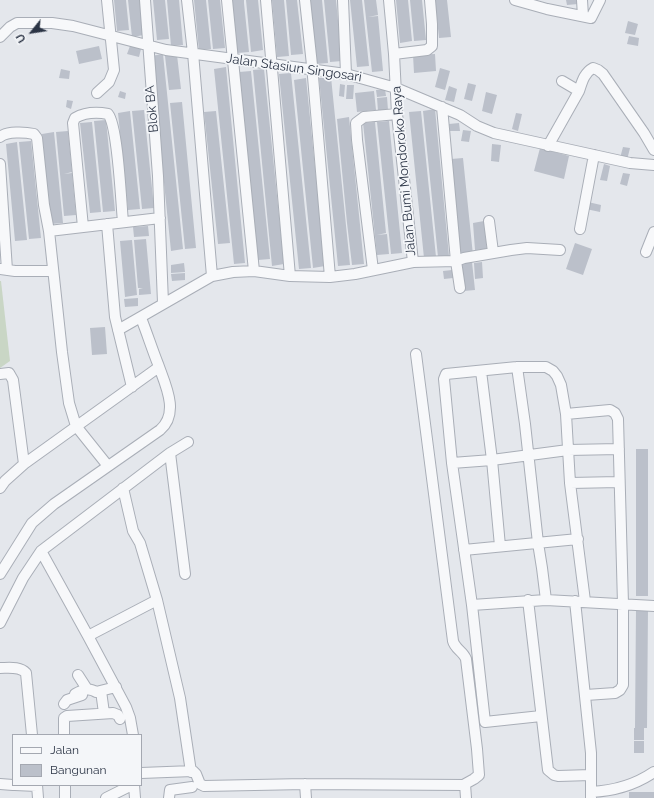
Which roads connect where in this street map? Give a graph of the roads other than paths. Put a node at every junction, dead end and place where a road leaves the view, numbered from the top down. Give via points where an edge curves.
1 (107, 0) edge
2 (145, 0) edge
3 (187, 0) edge
4 (227, 0) edge
5 (266, 0) edge
6 (305, 0) edge
7 (343, 0) edge
8 (388, 0) edge
9 (430, 0) edge
10 (515, 0) edge
11 (582, 0) edge
12 (600, 0) edge
13 (547, 4) edge
14 (583, 16) junction
15 (111, 35) junction
16 (0, 37) edge
17 (147, 46) junction
18 (193, 52) junction
19 (394, 54) junction
20 (233, 60) junction
21 (272, 64) junction
22 (312, 68) junction
23 (346, 74) junction
24 (562, 81) dead end
25 (396, 88) junction
26 (579, 91) junction
27 (97, 93) dead end
28 (442, 107) junction
29 (397, 114) junction
30 (0, 137) edge
31 (548, 146) junction
32 (654, 150) edge
33 (594, 155) junction
34 (0, 164) edge
35 (649, 165) edge
36 (160, 218) junction
37 (489, 221) dead end
38 (122, 222) junction
39 (107, 224) junction
40 (83, 227) junction
41 (580, 229) dead end
42 (49, 232) junction
43 (654, 232) edge
44 (560, 250) dead end
45 (493, 252) junction
46 (646, 252) dead end
47 (456, 260) junction
48 (413, 262) junction
49 (4, 269) edge
50 (373, 270) junction
51 (53, 271) junction
52 (254, 271) junction
53 (212, 276) junction
54 (290, 276) junction
55 (330, 277) junction
56 (460, 288) dead end
57 (163, 303) junction
58 (141, 318) junction
59 (118, 330) junction
60 (416, 354) dead end
61 (159, 367) junction
62 (517, 367) junction
63 (481, 371) junction
64 (0, 374) edge
65 (132, 387) junction
66 (566, 414) junction
67 (76, 426) junction
68 (188, 442) dead end
69 (619, 449) junction
70 (568, 450) junction
71 (170, 453) junction
72 (529, 454) junction
73 (492, 460) junction
74 (452, 463) junction
75 (24, 464) junction
76 (108, 466) junction
77 (2, 481) edge
78 (619, 482) junction
79 (570, 483) junction
80 (123, 488) junction
81 (578, 539) junction
82 (538, 543) junction
83 (500, 546) junction
84 (464, 550) junction
85 (41, 551) junction
86 (0, 574) edge
87 (185, 574) dead end
88 (157, 600) junction
89 (528, 600) junction
90 (546, 600) junction
91 (580, 601) junction
92 (624, 604) junction
93 (472, 605) junction
94 (654, 606) edge
95 (0, 623) edge
96 (88, 636) junction
97 (0, 668) edge
98 (78, 675) dead end
99 (116, 687) junction
100 (95, 691) junction
101 (75, 694) dead end
102 (586, 695) junction
103 (64, 704) dead end
104 (104, 713) junction
105 (541, 716) junction
106 (120, 719) dead end
107 (485, 722) junction
108 (473, 724) junction
109 (32, 734) edge
110 (64, 734) edge
111 (133, 734) edge
112 (142, 772) edge
113 (191, 772) junction
114 (654, 772) edge
115 (591, 775) junction
116 (0, 784) edge
117 (305, 784) junction
118 (12, 785) edge
119 (465, 785) junction
120 (37, 786) edge
121 (65, 786) edge
122 (131, 786) edge
123 (133, 786) edge
124 (192, 788) dead end
125 (591, 795) edge
126 (38, 798) edge
127 (65, 798) edge
128 (106, 798) edge
129 (135, 798) edge
130 (169, 798) edge
131 (306, 798) edge
132 (466, 798) edge

1 - 15 street
2 - 17 street, Blok BA
3 - 18 street
4 - 20 street
5 - 21 street
6 - 22 street
7 - 23 street
8 - 19 street, Jalan Bumi Mondoroko Raya
9 - 19 street via 432,46 427,50
10 - 13 street
11 - 14 street
12 - 14 street via 591,18
13 - 14 street
15 - 16 street, Jalan Stasiun Singosari via 74,26 24,23 13,25
15 - 17 street, Jalan Stasiun Singosari
15 - 27 street via 113,74 109,82
17 - 18 street, Jalan Stasiun Singosari
17 - 36 street, Blok BA
18 - 20 street, Jalan Stasiun Singosari
18 - 53 street
19 - 25 street, Jalan Bumi Mondoroko Raya
20 - 21 street, Jalan Stasiun Singosari
20 - 52 street
21 - 22 street, Jalan Stasiun Singosari
21 - 54 street
22 - 23 street, Jalan Stasiun Singosari
22 - 55 street
23 - 25 street, Jalan Stasiun Singosari
24 - 26 street
25 - 28 street, Jalan Stasiun Singosari
25 - 29 street, Jalan Bumi Mondoroko Raya
26 - 31 street
26 - 32 street via 588,72 593,68 598,70
28 - 31 street, Jalan Stasiun Singosari via 485,130
28 - 47 street
29 - 48 street, Jalan Bumi Mondoroko Raya
29 - 50 street via 364,117 356,123
30 - 42 street via 6,134 28,133 36,136
31 - 33 street, Jalan Stasiun Singosari
33 - 35 street, Jalan Stasiun Singosari
33 - 41 street
34 - 49 street
36 - 38 street
36 - 57 street, Blok BA
37 - 45 street
38 - 39 street
38 - 40 street via 112,121 108,114 100,112 75,118 73,123
39 - 40 street
39 - 59 street
40 - 42 street
42 - 51 street
43 - 46 street
44 - 45 street via 527,248
45 - 47 street
47 - 48 street
47 - 56 street
48 - 50 street, Jalan Bumi Mondoroko Raya
49 - 51 street
50 - 55 street, Jalan Bumi Mondoroko Raya
51 - 67 street via 66,385
52 - 53 street, Jalan Bumi Mondoroko Raya
52 - 54 street, Jalan Bumi Mondoroko Raya
53 - 57 street, Jalan Bumi Mondoroko Raya
54 - 55 street, Jalan Bumi Mondoroko Raya
57 - 58 street, Jalan Bumi Mondoroko Raya
58 - 59 street, Jalan Bumi Mondoroko Raya
58 - 61 street
59 - 65 street
60 - 108 street via 453,641 466,659
61 - 65 street
61 - 76 street via 169,396 169,415 166,424
62 - 63 street
62 - 66 street via 546,367 553,371 561,385
62 - 72 street
63 - 73 street
63 - 74 street via 450,372 444,377
64 - 75 street via 7,373 13,380
65 - 67 street
66 - 69 street via 610,410 615,413 618,419
66 - 70 street
67 - 75 street
67 - 76 street
68 - 71 street
69 - 70 street
69 - 78 street
70 - 72 street
70 - 79 street
71 - 80 street
71 - 87 street
72 - 73 street
72 - 82 street
73 - 74 street
73 - 83 street
74 - 84 street
75 - 77 street
76 - 86 street via 32,523
78 - 79 street
78 - 92 street
79 - 81 street
80 - 85 street
80 - 88 street via 133,531 140,543
81 - 82 street
81 - 91 street
82 - 83 street
82 - 90 street
83 - 84 street
84 - 93 street
85 - 95 street via 23,578
85 - 96 street
88 - 96 street
88 - 113 street via 180,698
89 - 90 street
89 - 93 street
89 - 105 street
90 - 91 street
91 - 92 street
91 - 102 street
92 - 94 street
92 - 102 street via 622,688 615,693
93 - 107 street
96 - 99 street
97 - 109 street via 18,668 26,673
98 - 100 street
99 - 100 street
99 - 111 street via 130,718
100 - 101 street
100 - 103 street via 74,697
100 - 104 street
102 - 115 street
104 - 106 street via 117,714
104 - 110 street via 66,716
105 - 107 street
105 - 115 street via 548,770 558,776
107 - 108 street
108 - 119 street via 479,773 477,778 466,782
112 - 113 street
113 - 117 street via 196,772 199,782 204,786
114 - 125 street via 622,787
115 - 125 street
116 - 118 street
117 - 119 street
117 - 131 street
119 - 132 street
120 - 126 street
121 - 127 street
122 - 128 street
123 - 129 street
124 - 130 street via 170,790

